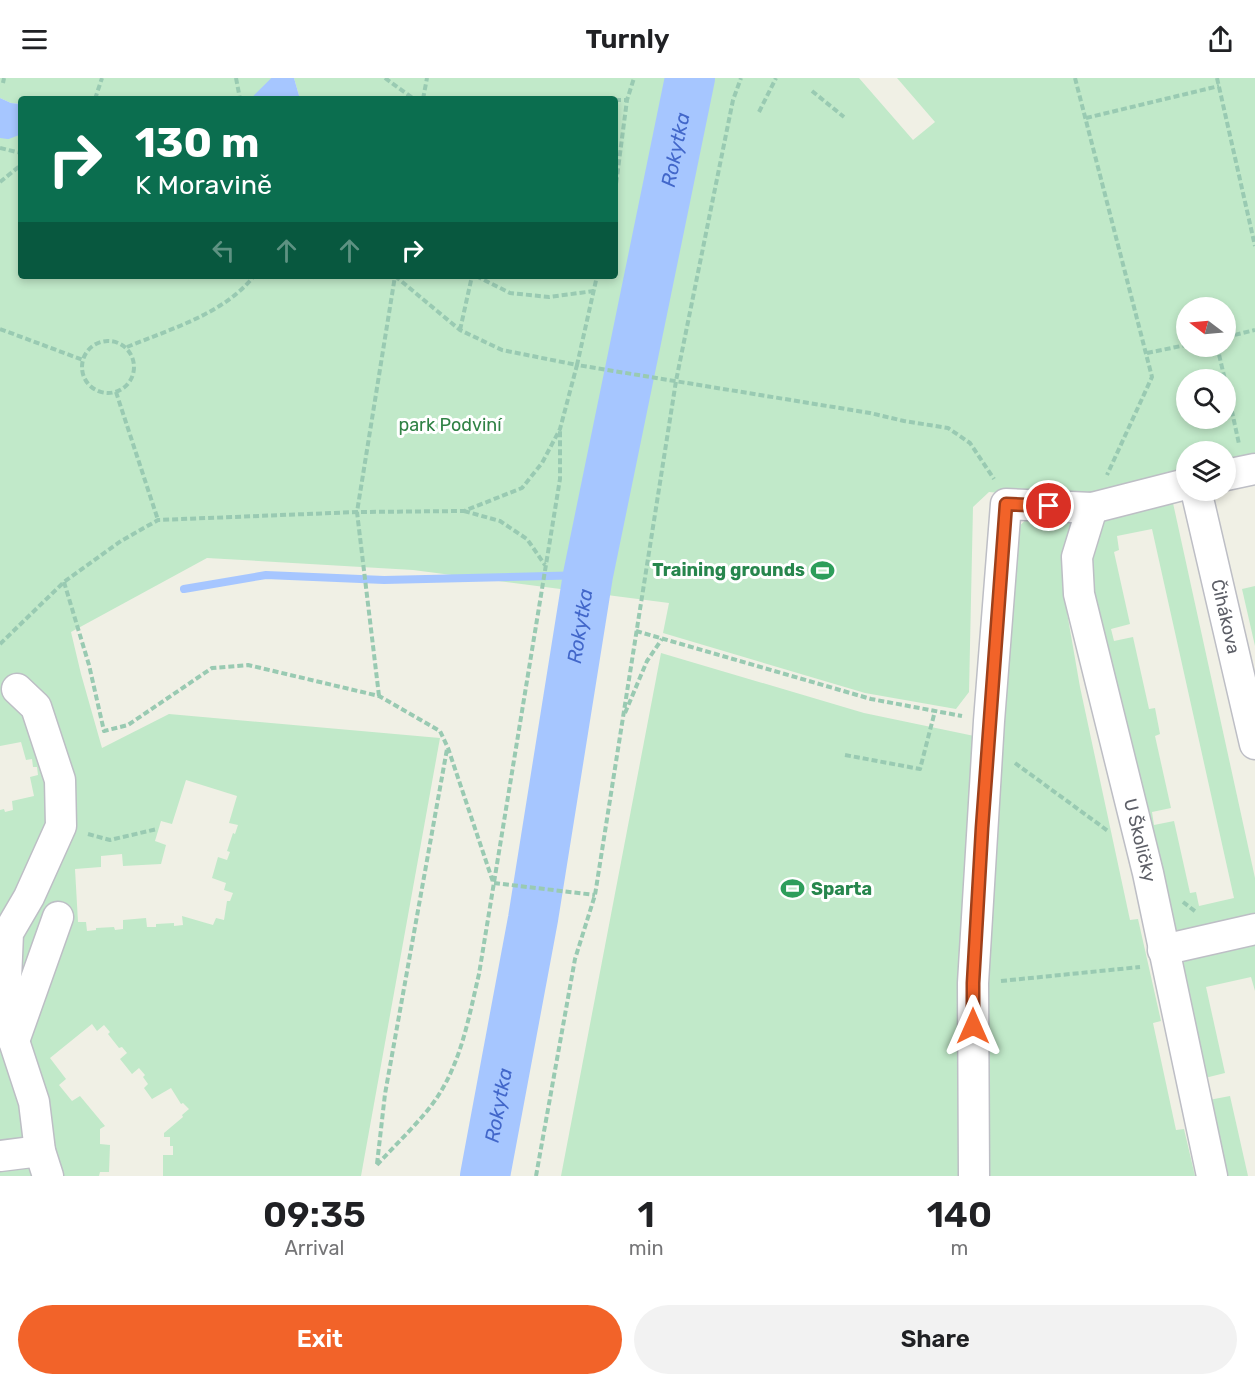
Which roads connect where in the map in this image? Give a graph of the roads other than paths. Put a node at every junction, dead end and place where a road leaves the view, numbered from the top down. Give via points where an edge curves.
1 (1176, 487) edge
2 (1199, 501) edge
3 (1092, 508) junction
4 (17, 689) dead end
5 (1255, 744) edge
6 (58, 917) dead end
7 (1255, 929) edge
8 (1165, 957) junction
9 (15, 1041) junction
10 (0, 1156) edge
11 (44, 1164) edge
12 (974, 1176) edge
13 (1212, 1176) edge

1 - 3 street
2 - 5 street, Čihákova
3 - 8 street, U Školičky via 1077,558 1079,594
3 - 12 street via 1006,504 973,983
4 - 9 street via 36,707 60,780 61,826 30,897 9,933 5,1003
6 - 9 street
7 - 8 street
8 - 13 street, U Školičky
9 - 11 street via 34,1102
10 - 11 street

